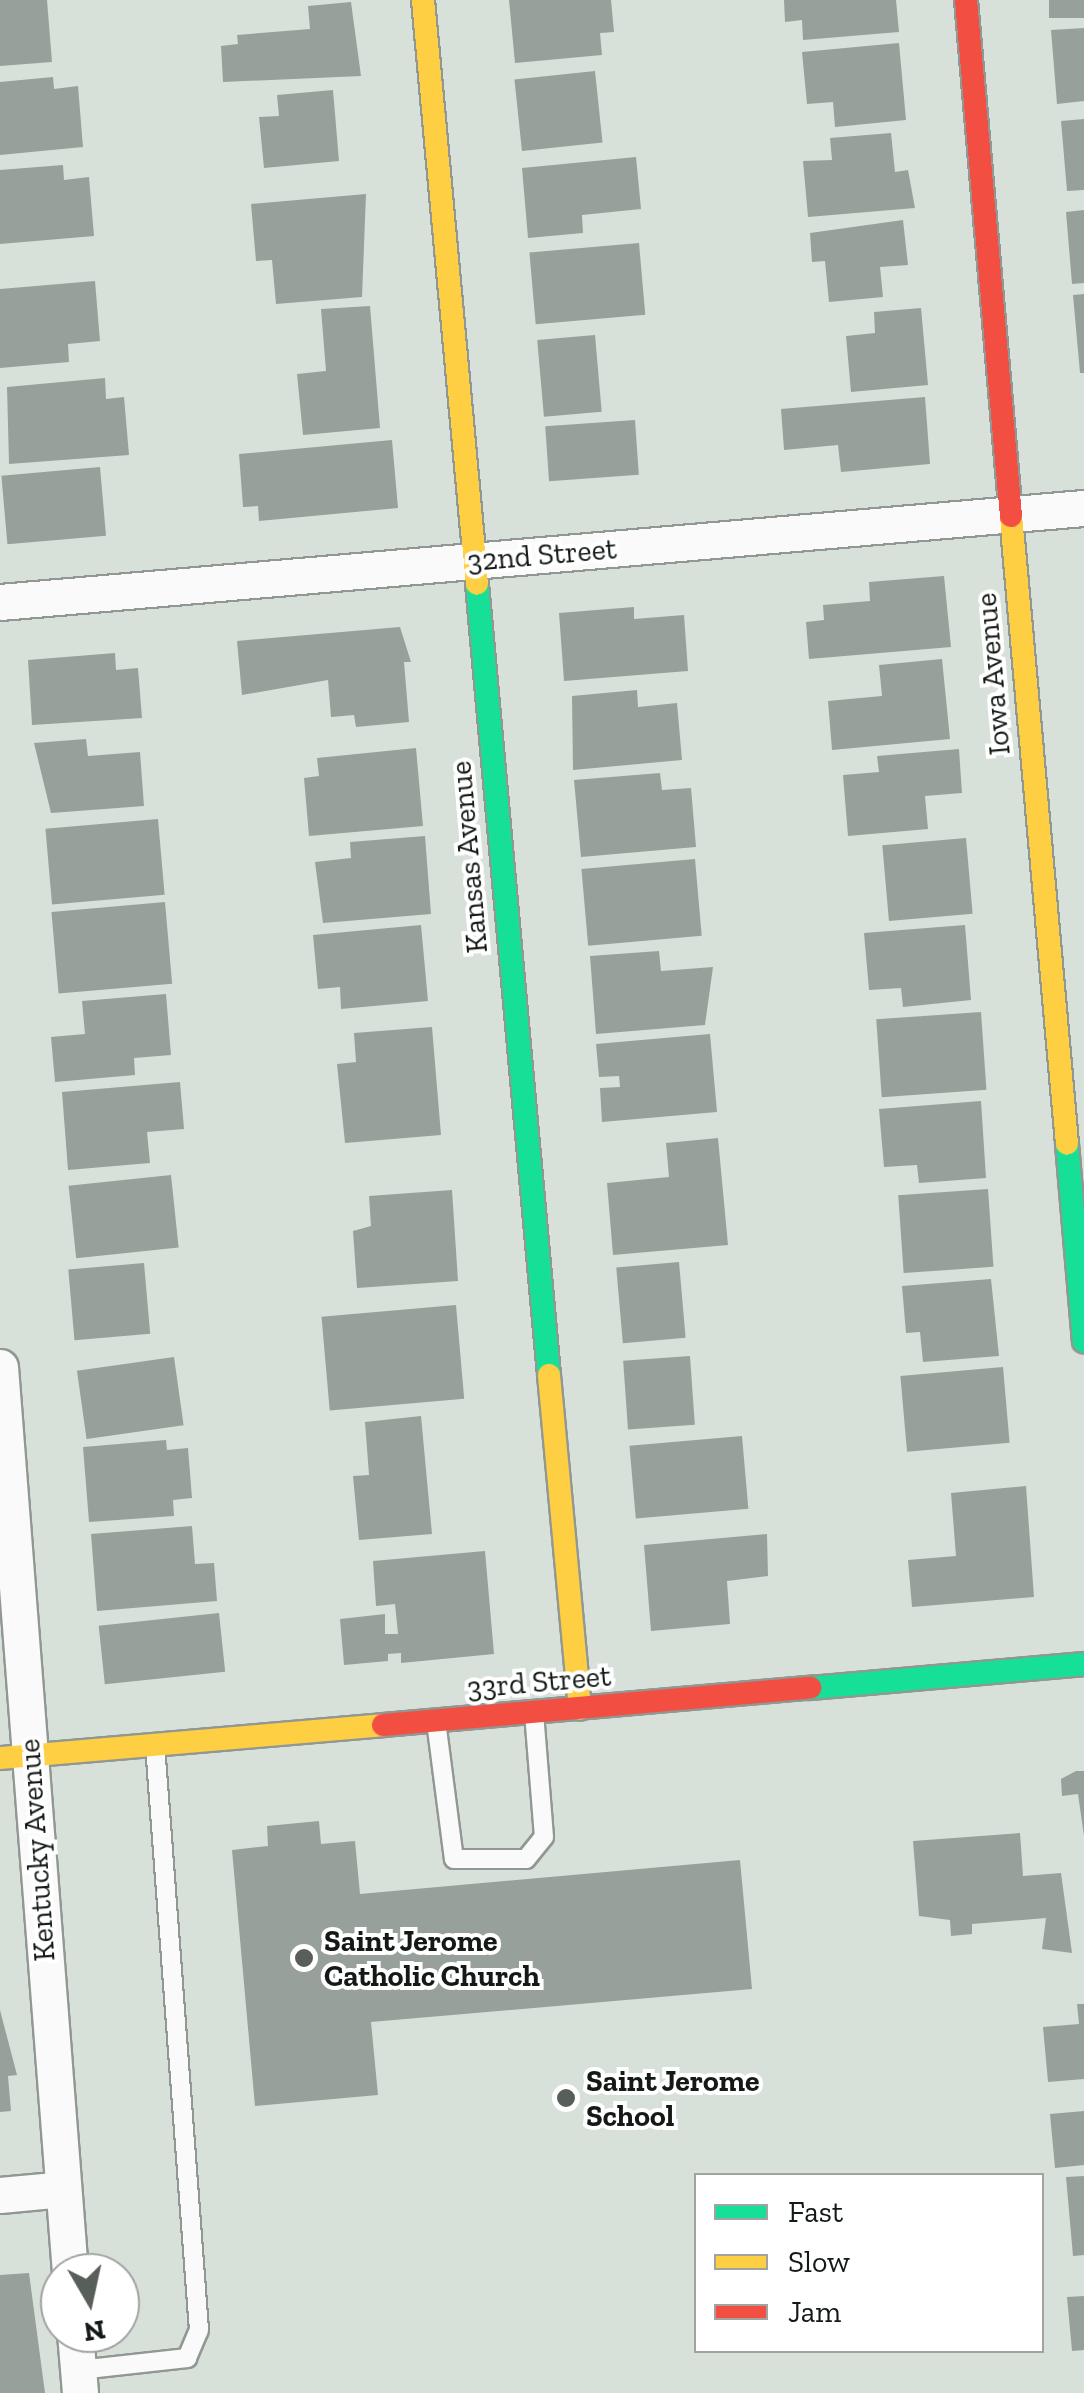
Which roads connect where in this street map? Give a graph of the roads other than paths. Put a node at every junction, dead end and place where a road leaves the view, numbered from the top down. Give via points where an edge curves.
1 (423, 0) edge
2 (966, 0) edge
3 (1084, 508) edge
4 (1009, 514) junction
5 (472, 561) junction
6 (0, 602) edge
7 (1084, 1341) edge
8 (0, 1367) edge
9 (1084, 1664) edge
10 (580, 1708) junction
11 (534, 1712) junction
12 (436, 1721) junction
13 (154, 1745) junction
14 (15, 1756) edge
15 (64, 2189) junction
16 (0, 2195) edge
17 (69, 2253) edge
18 (78, 2353) edge
19 (80, 2382) edge

1 - 5 street, Kansas Avenue
2 - 4 street, Iowa Avenue
3 - 4 street, 32nd Street
4 - 5 street, 32nd Street
4 - 7 street, Iowa Avenue
5 - 6 street, 32nd Street
5 - 10 street, Kansas Avenue
8 - 14 street, Kentucky Avenue
9 - 10 street, 33rd Street
10 - 11 street, 33rd Street
11 - 12 street, 33rd Street
11 - 12 lane via 544,1837 526,1859 454,1859
12 - 13 street, 33rd Street
13 - 14 street, 33rd Street
13 - 19 lane via 199,2330 186,2358
14 - 15 street, Kentucky Avenue
15 - 16 street
15 - 17 street, Kentucky Avenue
18 - 19 street

